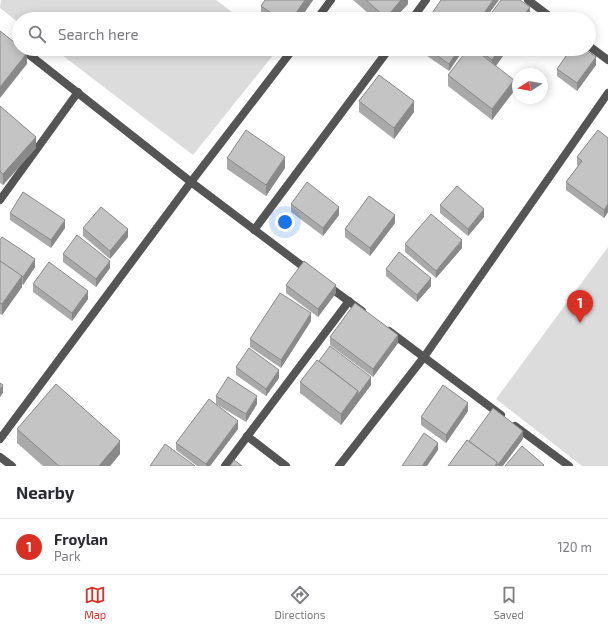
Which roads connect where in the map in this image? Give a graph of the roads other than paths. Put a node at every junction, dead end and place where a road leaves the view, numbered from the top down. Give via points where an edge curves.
1 (331, 0) edge
2 (426, 0) edge
3 (528, 0) edge
4 (322, 12) edge
5 (417, 12) edge
6 (544, 12) edge
7 (596, 51) edge
8 (31, 56) edge
9 (289, 56) edge
10 (384, 56) edge
11 (608, 60) edge
12 (78, 92) junction
13 (608, 93) edge
14 (191, 182) junction
15 (0, 200) edge
16 (254, 230) junction
17 (348, 301) junction
18 (367, 315) edge
19 (380, 324) edge
20 (424, 357) junction
21 (247, 436) junction
22 (0, 439) edge
23 (0, 457) edge
24 (12, 466) edge
25 (225, 466) edge
26 (286, 466) edge
27 (339, 466) edge
28 (569, 466) edge

1 - 4 street
2 - 5 street
3 - 6 street
7 - 11 street
8 - 12 street
9 - 14 street
10 - 16 street
12 - 14 street
12 - 15 street
13 - 20 street
14 - 16 street
14 - 22 street
16 - 17 street
17 - 18 street
17 - 21 street
19 - 20 street
20 - 27 street
20 - 28 street
21 - 25 street
21 - 26 street
23 - 24 street

